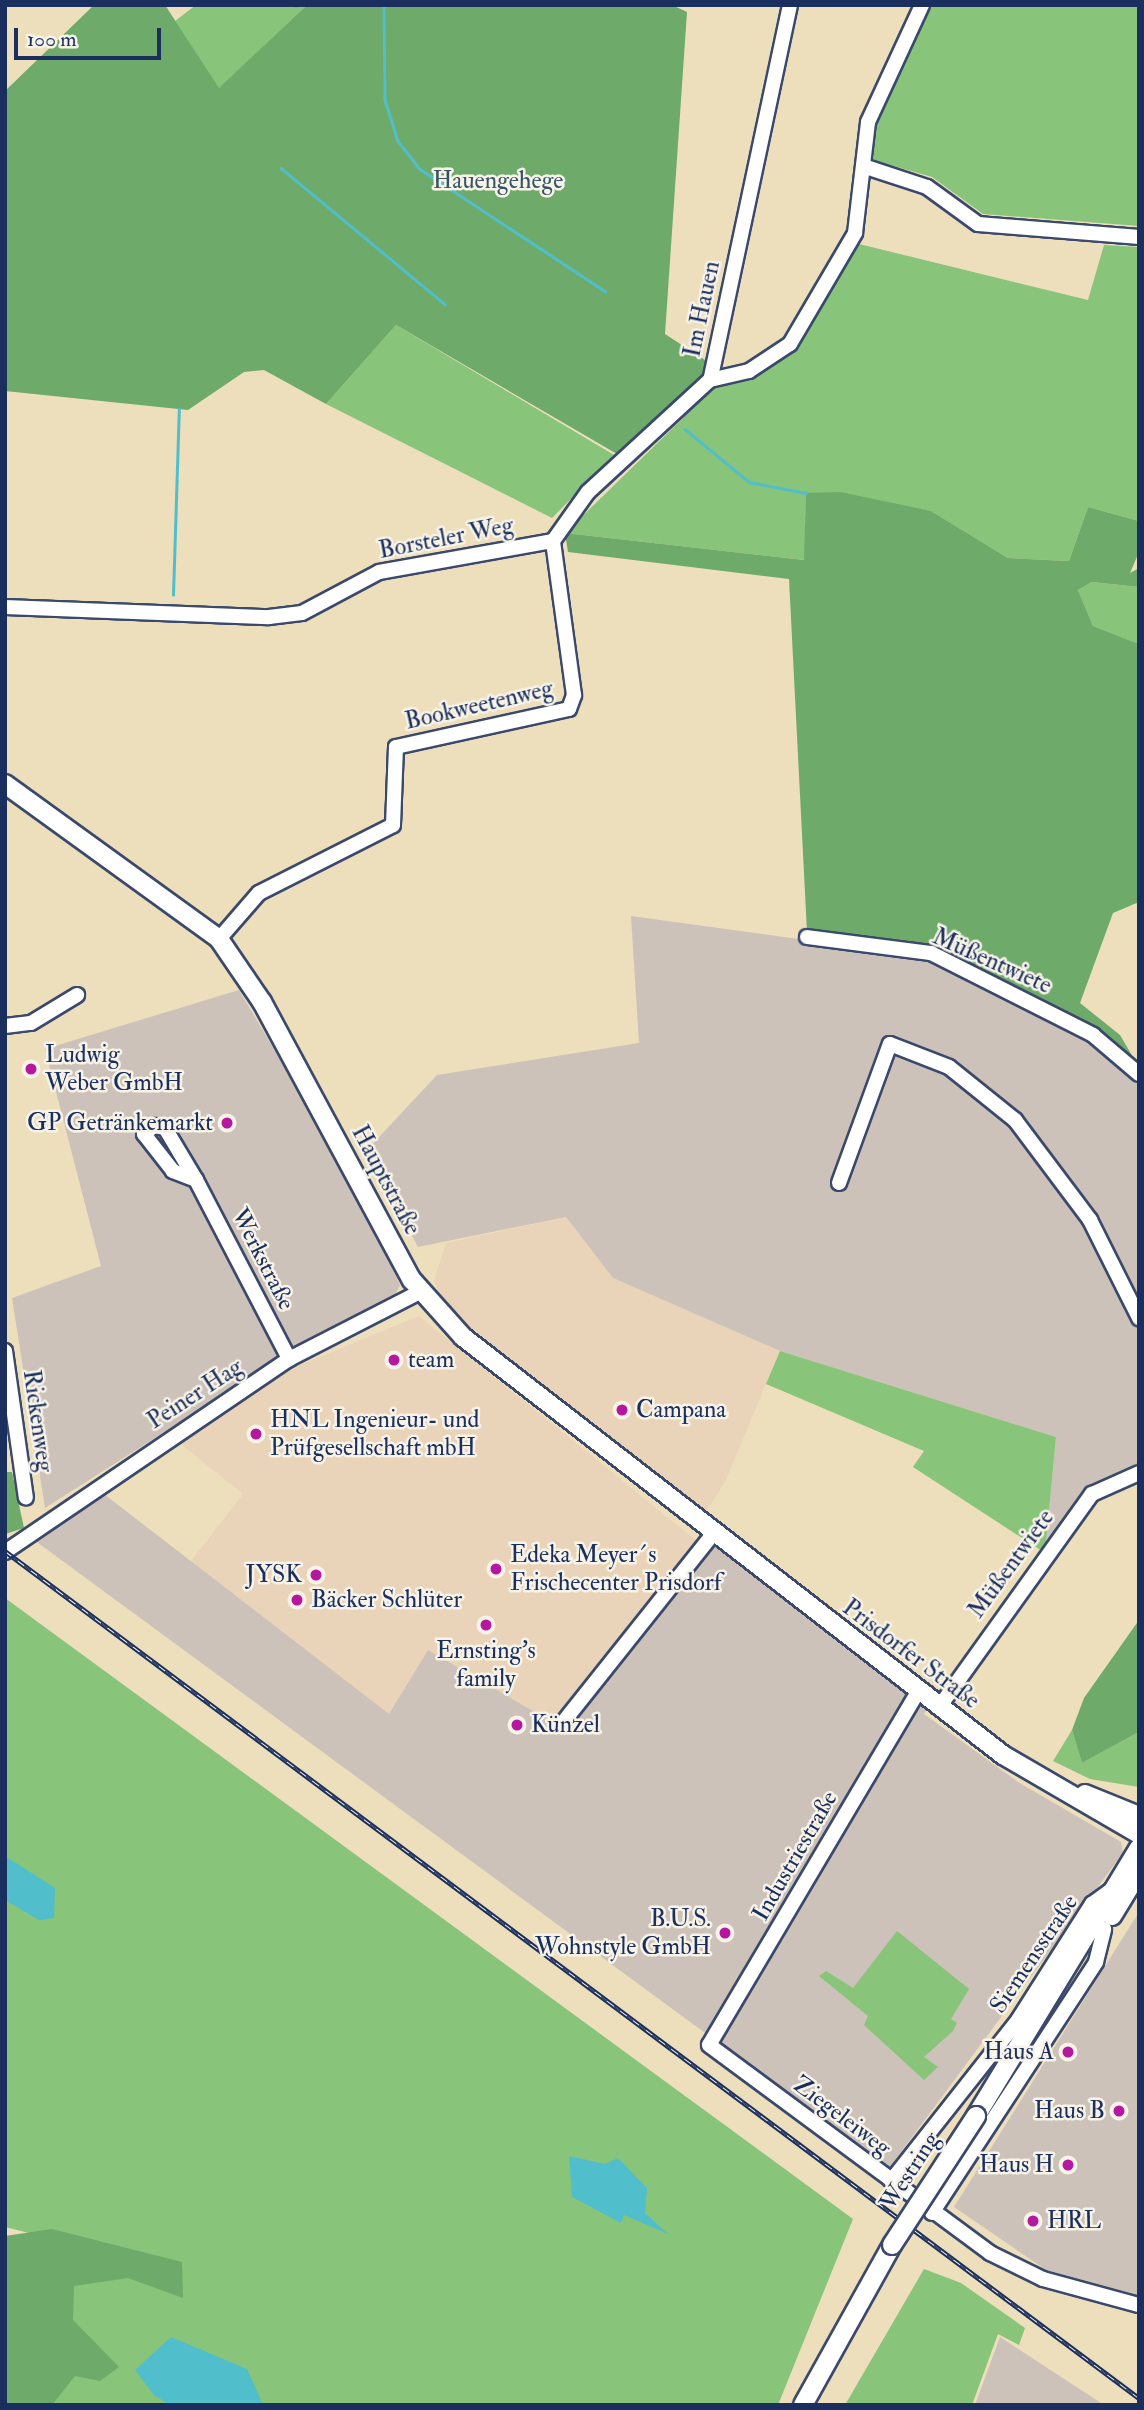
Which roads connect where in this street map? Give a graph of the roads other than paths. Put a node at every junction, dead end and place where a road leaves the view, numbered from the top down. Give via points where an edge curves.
1 (790, 5) edge
2 (922, 5) edge
3 (863, 166) junction
4 (1139, 237) edge
5 (710, 380) junction
6 (553, 541) junction
7 (5, 607) edge
8 (5, 784) edge
9 (807, 937) dead end
10 (219, 939) junction
11 (77, 995) dead end
12 (5, 1026) edge
13 (1139, 1074) edge
14 (196, 1180) dead end
15 (839, 1182) dead end
16 (420, 1292) junction
17 (1139, 1318) edge
18 (5, 1351) edge
19 (289, 1359) junction
20 (1139, 1473) edge
21 (26, 1498) dead end
22 (713, 1534) junction
23 (5, 1552) edge
24 (761, 1572) joint
25 (919, 1690) junction
26 (940, 1706) junction
27 (565, 1720) dead end
28 (1032, 1774) junction
29 (1139, 1805) edge
30 (1119, 1807) junction
31 (1139, 1815) edge
32 (1139, 1834) edge
33 (1139, 1848) edge
34 (1139, 1872) edge
35 (1114, 1889) junction
36 (1076, 1975) junction
37 (709, 2045) joint
38 (891, 2181) junction
39 (932, 2213) junction
40 (1139, 2305) edge
41 (803, 2405) edge

1 - 5 street, Im Hauen
2 - 3 street, Im Hauen via 868,122
3 - 4 street via 927,187 978,224
3 - 5 street, Im Hauen via 855,233 790,344 750,371
5 - 6 street via 588,492
6 - 7 street, Borsteler Weg via 379,572 311,609 269,617
6 - 10 street, Bookweetenweg via 574,695 569,709 396,747 393,825 259,893
8 - 10 main road, Hauptstraße
9 - 13 street, Müßentwiete via 931,953 1093,1035
10 - 16 main road, Hauptstraße via 262,1002
11 - 12 street via 31,1023
14 - 19 street, Werkstraße
15 - 17 street via 890,1044 949,1067 1015,1120 1090,1220
16 - 19 street, Peiner Hag
16 - 22 main road, Hauptstraße via 486,1357
18 - 21 street, Rickenweg
19 - 23 street, Peiner Hag
20 - 26 street, Müßentwiete via 1092,1494
22 - 24 main road, Hauptstraße
22 - 27 street
24 - 25 main road, Prisdorfer Straße
25 - 26 main road, Prisdorfer Straße
25 - 37 street, Industriestraße
26 - 28 main road, Prisdorfer Straße
28 - 30 main road, Prisdorfer Straße
28 - 32 main road, Prisdorfer Straße
29 - 30 main road
30 - 31 main road, Prisdorfer Straße
33 - 35 main road, Westring
34 - 36 main road, Westring
35 - 36 main road, Westring
35 - 38 street, Siemensstraße via 1092,1904 980,2070
36 - 39 street
36 - 41 main road, Westring, bridge via 892,2245
37 - 38 street, Ziegeleiweg
38 - 39 street, Ziegeleiweg
39 - 40 street, Ziegeleiweg via 1017,2267 1101,2299

